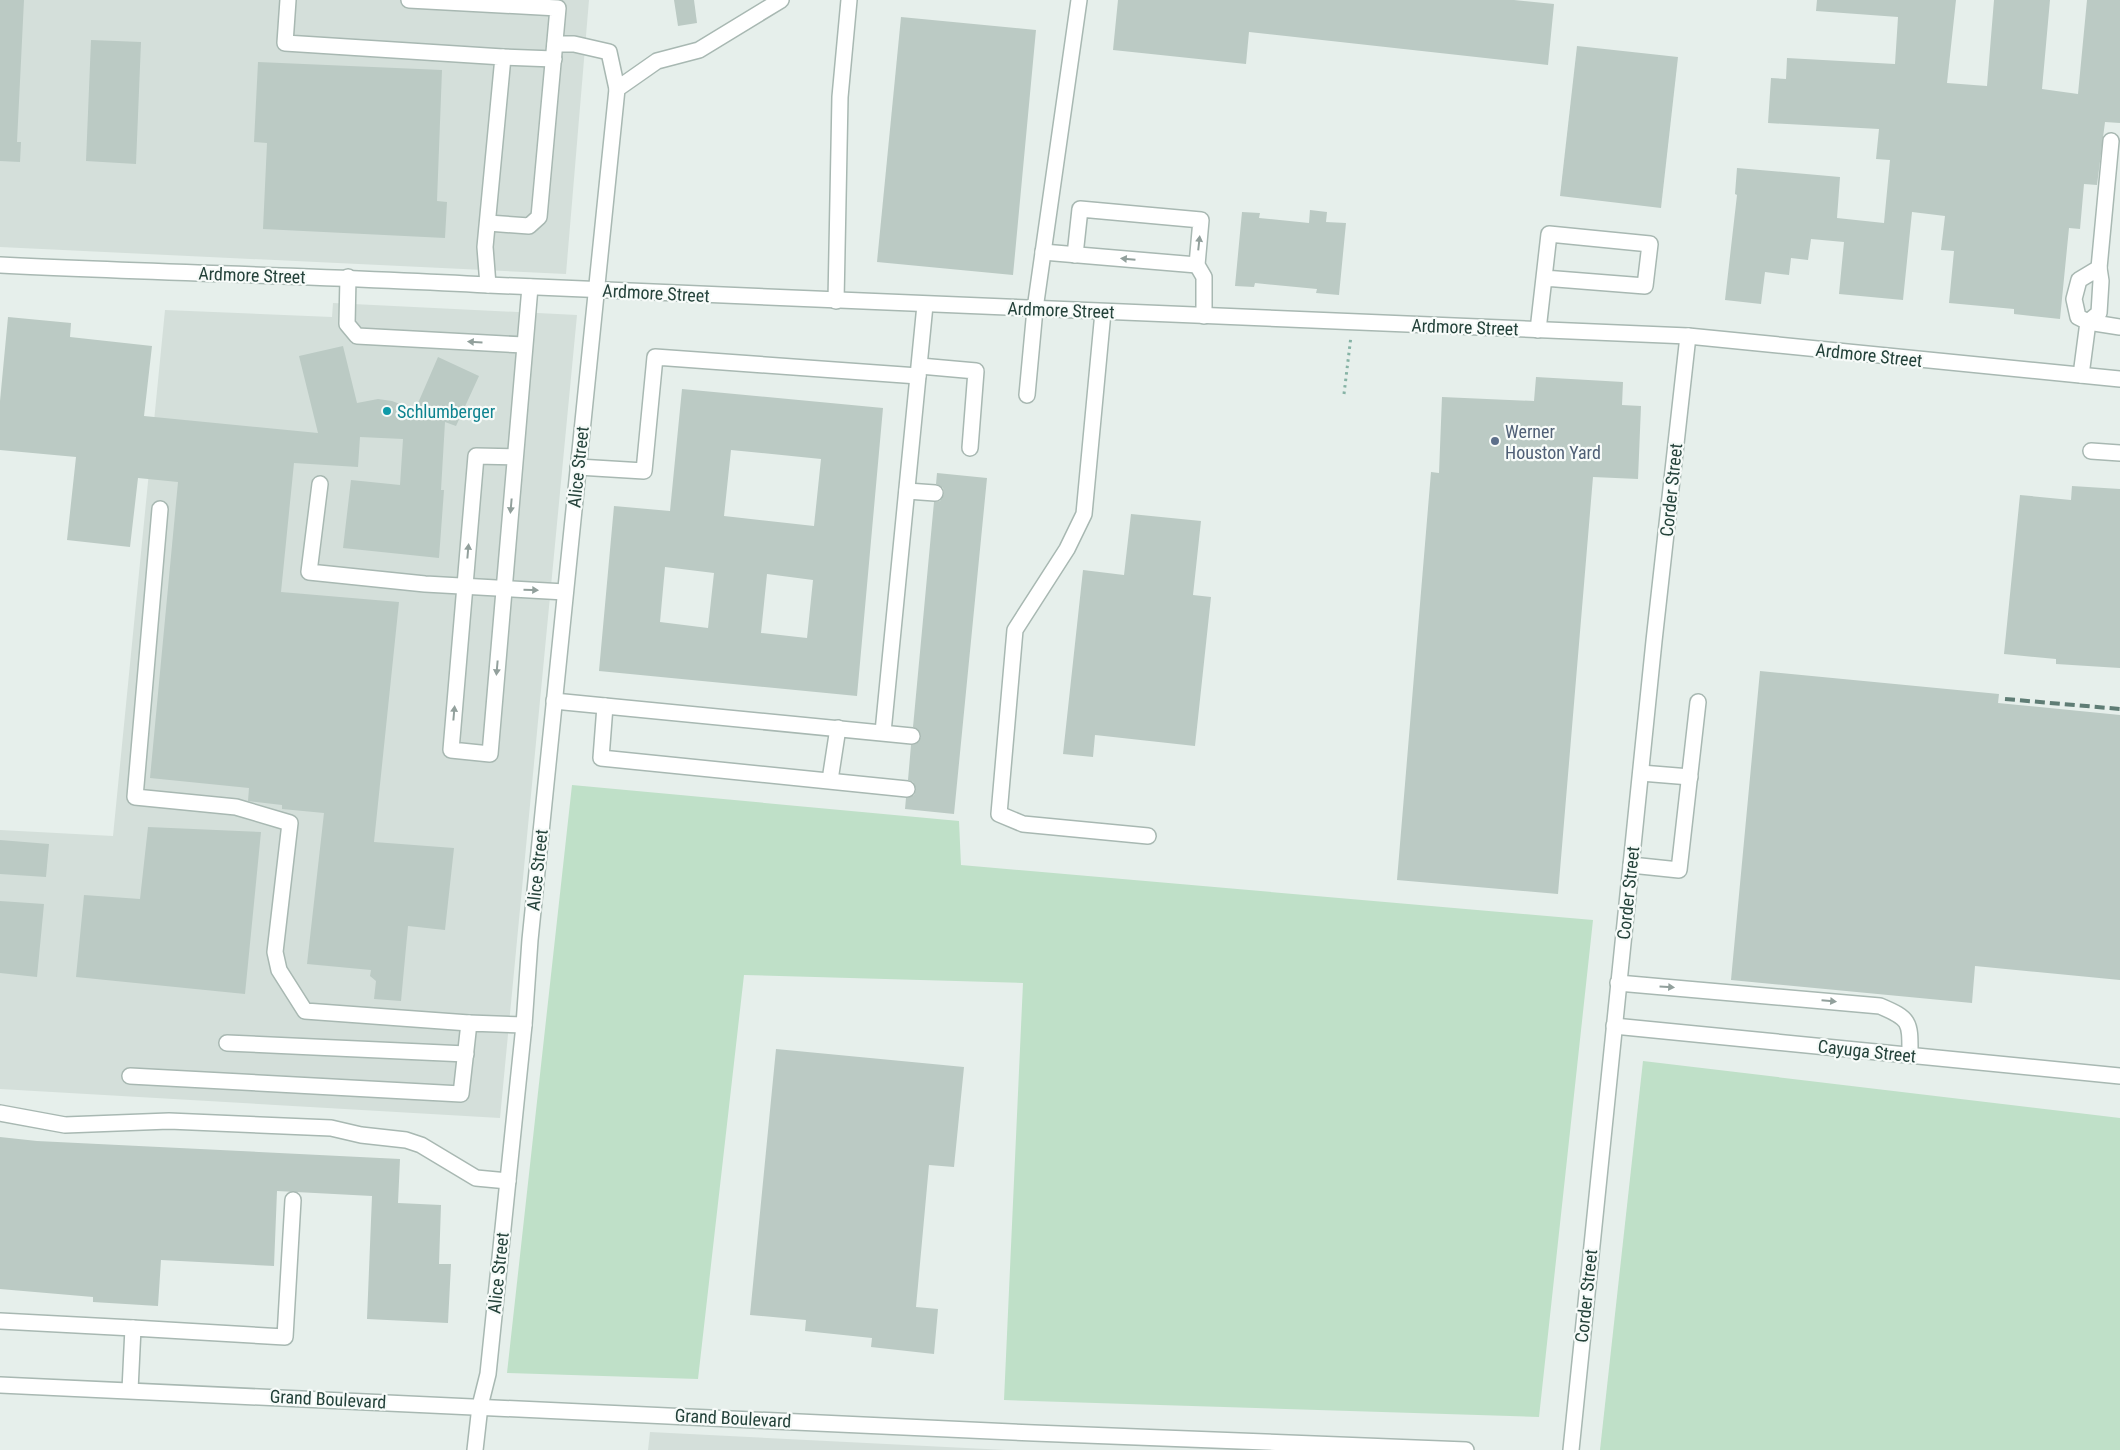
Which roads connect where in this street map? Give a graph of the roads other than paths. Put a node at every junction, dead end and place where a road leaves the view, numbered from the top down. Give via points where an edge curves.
1 (288, 0) edge
2 (409, 0) edge
3 (781, 0) edge
4 (849, 0) edge
5 (1078, 0) edge
6 (555, 44) junction
7 (503, 57) junction
8 (554, 60) junction
9 (617, 89) junction
10 (2111, 141) dead end
11 (488, 223) junction
12 (1043, 252) junction
13 (1075, 255) junction
14 (0, 265) edge
15 (1197, 265) junction
16 (2099, 268) junction
17 (348, 277) junction
18 (1544, 278) junction
19 (488, 286) junction
20 (530, 287) junction
21 (595, 290) junction
22 (836, 301) junction
23 (925, 304) junction
24 (1035, 309) junction
25 (1104, 312) junction
26 (1204, 316) junction
27 (2088, 322) junction
28 (2120, 327) edge
29 (1538, 330) junction
30 (1688, 336) junction
31 (524, 345) junction
32 (919, 371) junction
33 (2081, 375) junction
34 (2120, 379) edge
35 (1027, 395) dead end
36 (970, 448) dead end
37 (2091, 451) dead end
38 (2120, 453) edge
39 (515, 457) junction
40 (578, 467) junction
41 (320, 484) dead end
42 (907, 491) junction
43 (935, 493) dead end
44 (160, 509) dead end
45 (464, 587) junction
46 (504, 590) junction
47 (565, 592) junction
48 (554, 701) junction
49 (1698, 702) dead end
50 (605, 706) junction
51 (838, 728) junction
52 (883, 732) junction
53 (912, 736) dead end
54 (1640, 773) junction
55 (1690, 777) junction
56 (830, 780) junction
57 (907, 789) dead end
58 (1148, 836) dead end
59 (1630, 865) junction
60 (1618, 983) junction
61 (469, 1023) junction
62 (524, 1025) junction
63 (1614, 1026) junction
64 (227, 1043) dead end
65 (466, 1054) junction
66 (1910, 1055) junction
67 (130, 1076) dead end
68 (2120, 1076) edge
69 (0, 1113) edge
70 (508, 1181) junction
71 (293, 1200) dead end
72 (0, 1321) edge
73 (133, 1328) junction
74 (0, 1385) edge
75 (130, 1390) junction
76 (480, 1406) junction
77 (475, 1450) edge
78 (1466, 1450) edge
79 (1571, 1450) edge

1 - 7 street via 285,43
2 - 6 street via 558,8
3 - 9 street via 699,50 657,60
4 - 22 street via 840,97
5 - 12 street
6 - 8 street
6 - 9 street, Alice Street via 574,44 610,52
7 - 8 street
7 - 11 street
8 - 11 street via 539,218 529,226
9 - 21 street, Alice Street
10 - 16 street
11 - 19 street via 485,247
12 - 13 street
12 - 24 street
15 -> 13 street
15 -> 13 street via 1201,220 1080,209
14 - 17 street, Ardmore Street
15 - 26 street via 1204,277
16 - 27 street via 2099,313
16 - 27 street via 2079,280 2074,298 2078,317
17 - 19 street, Ardmore Street
31 -> 17 street via 358,336 347,324
18 - 18 street via 1549,234 1650,244 1645,286
18 - 29 street
19 - 20 street, Ardmore Street
20 - 21 street, Ardmore Street
20 - 31 street
21 - 22 street, Ardmore Street
21 - 40 street, Alice Street
22 - 23 street, Ardmore Street
23 - 24 street, Ardmore Street
23 - 32 street
24 - 25 street, Ardmore Street
24 - 35 street
25 - 26 street, Ardmore Street
25 - 58 street via 1084,514 1068,548 1015,630 999,814 1024,824
26 - 29 street, Ardmore Street
27 - 28 street
27 - 33 street
29 - 30 street, Ardmore Street
30 - 33 street, Ardmore Street
30 - 54 street, Corder Street
31 - 39 street
32 - 36 street via 976,371
32 - 40 street via 655,357 644,471
32 - 42 street
33 - 34 street, Ardmore Street
37 - 38 street
45 -> 39 street via 476,456
39 -> 46 street
40 - 47 street, Alice Street
41 - 45 street via 309,572
42 - 43 street
42 - 52 street
44 - 61 street via 135,797 236,808 290,823 275,952 279,970 305,1012
45 - 46 street
46 -> 45 street via 490,754 451,750
46 -> 47 street
47 - 48 street, Alice Street
48 - 50 street
48 - 62 street, Alice Street
49 - 55 street
50 - 51 street
50 - 56 street via 601,758
51 - 52 street
51 - 56 street
52 - 53 street
54 - 55 street
54 - 59 street, Corder Street
55 - 59 street via 1680,870
56 - 57 street
59 - 60 street, Corder Street
60 - 63 street, Corder Street
60 -> 66 street via 1880,1006 1908,1022
61 - 62 street
61 - 65 street
62 - 70 street, Alice Street
63 - 66 street, Cayuga Street
63 - 79 street, Corder Street
64 - 65 street
65 - 67 street via 461,1094
66 - 68 street, Cayuga Street
69 - 70 street via 65,1125 169,1121 330,1128 406,1140 421,1145 476,1178
70 - 76 street, Alice Street via 488,1374
71 - 73 street via 285,1337
72 - 73 street
73 - 75 street
74 - 75 street, Grand Boulevard
75 - 76 street, Grand Boulevard
76 - 77 street, Alice Street
76 - 78 street, Grand Boulevard

